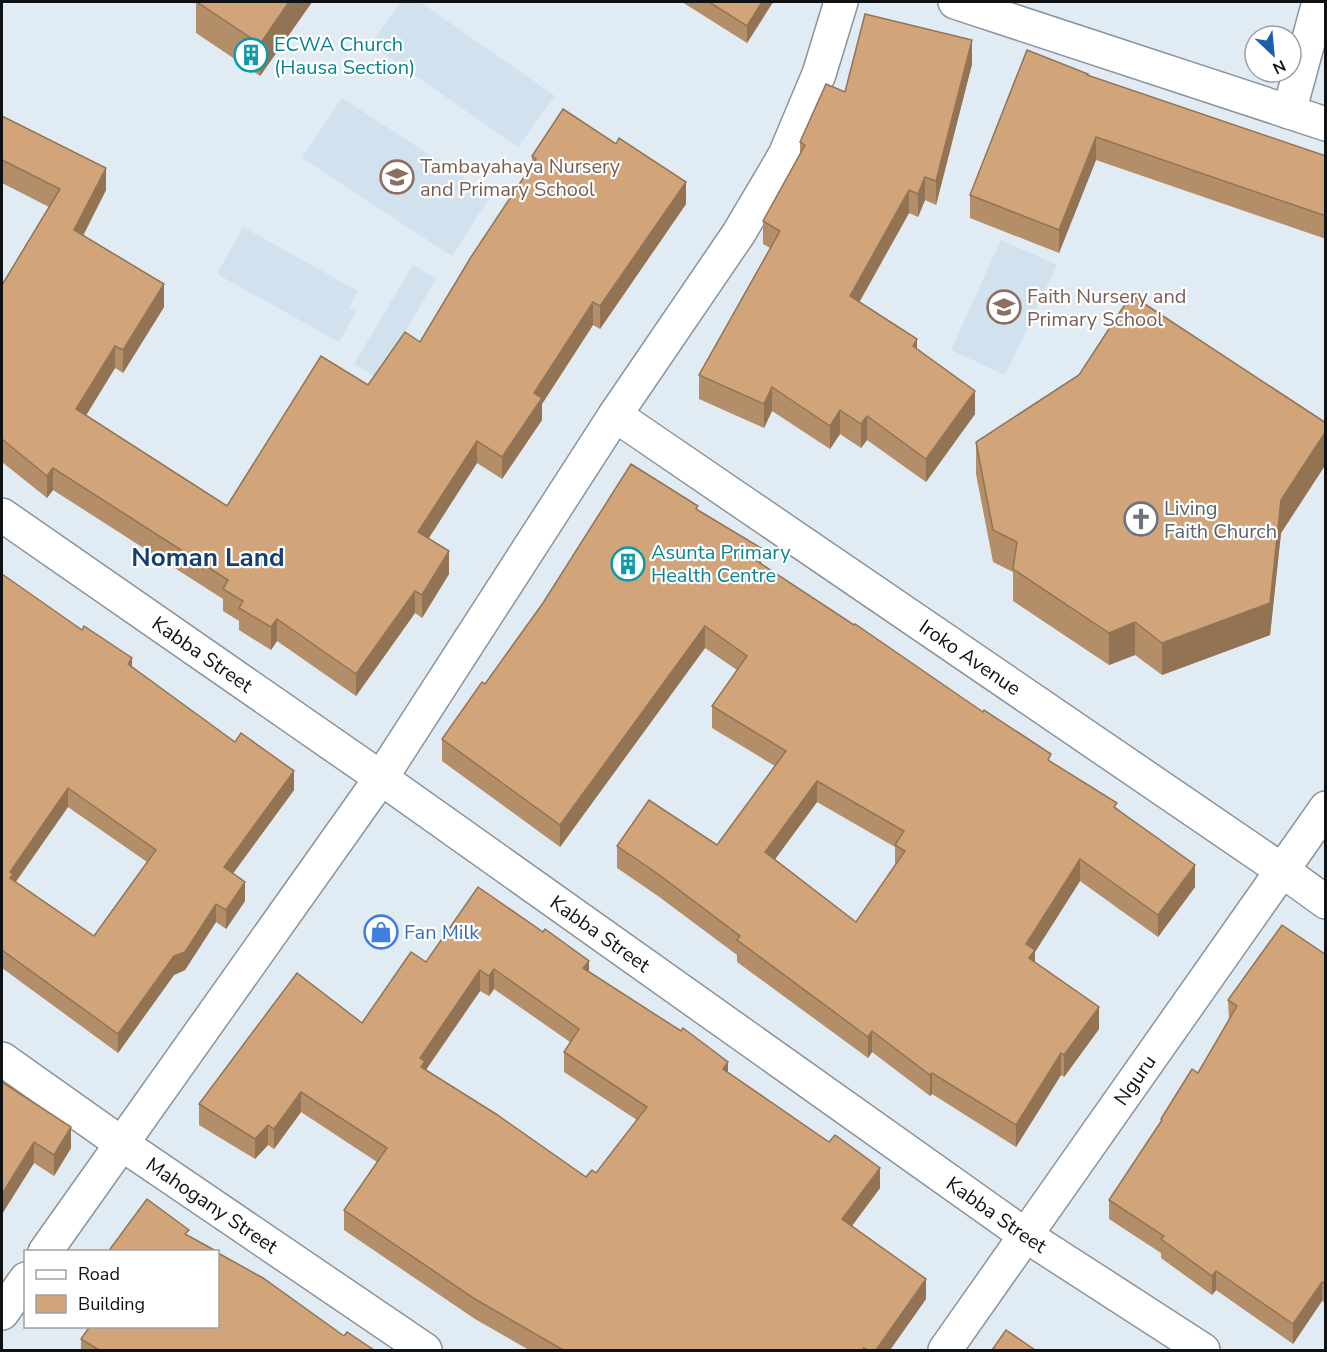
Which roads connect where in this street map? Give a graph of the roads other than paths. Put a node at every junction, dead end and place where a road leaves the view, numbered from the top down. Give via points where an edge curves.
1 (841, 2) edge
2 (955, 2) edge
3 (1320, 2) edge
4 (1289, 112) junction
5 (1326, 124) edge
6 (615, 415) junction
7 (2, 515) edge
8 (381, 778) junction
9 (1326, 808) edge
10 (1283, 871) junction
11 (1326, 902) edge
12 (2, 1059) edge
13 (122, 1144) junction
14 (1025, 1235) junction
15 (46, 1250) edge
16 (24, 1282) edge
17 (2, 1313) edge
18 (425, 1350) edge
19 (945, 1350) edge
20 (1203, 1350) edge

1 - 6 street via 819,74 784,155 739,233
2 - 4 street
3 - 4 street
4 - 5 street
6 - 8 street
6 - 10 street, Iroko Avenue
7 - 8 street, Kabba Street
8 - 13 street
8 - 14 street, Kabba Street
9 - 10 street, Nguru
10 - 11 street, Iroko Avenue
10 - 14 street, Nguru
12 - 13 street, Mahogany Street
13 - 15 street
13 - 18 street, Mahogany Street
14 - 19 street, Nguru
14 - 20 street, Kabba Street
16 - 17 street

